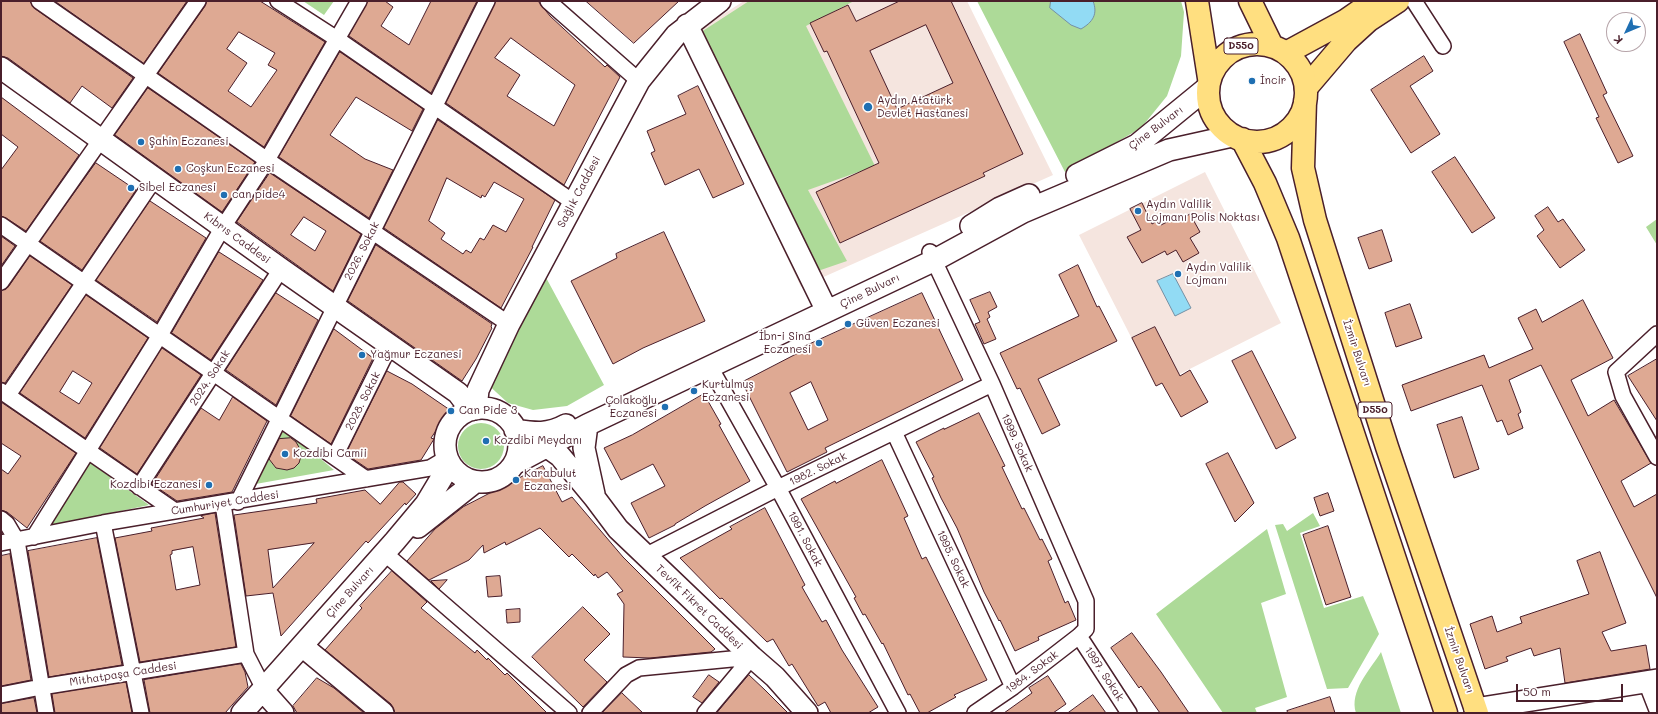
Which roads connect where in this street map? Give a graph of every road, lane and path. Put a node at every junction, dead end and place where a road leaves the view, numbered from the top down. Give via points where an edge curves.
1 (39, 1) edge
2 (198, 1) edge
3 (278, 1) edge
4 (359, 1) edge
5 (487, 1) edge
6 (548, 1) edge
7 (720, 1) edge
8 (1197, 1) edge
9 (1250, 1) edge
10 (1374, 1) edge
11 (1398, 1) edge
12 (1414, 1) edge
13 (687, 25) junction
14 (337, 39) junction
15 (1443, 46) dead end
16 (1279, 50) junction
17 (1, 68) edge
18 (147, 76) junction
19 (1, 80) edge
20 (638, 80) junction
21 (1209, 82) junction
22 (1305, 94) junction
23 (434, 106) junction
24 (1237, 138) junction
25 (98, 144) junction
26 (267, 160) junction
27 (152, 182) junction
28 (573, 202) junction
29 (1, 225) edge
30 (220, 231) junction
31 (372, 232) junction
32 (28, 244) junction
33 (932, 257) junction
34 (279, 273) junction
35 (1, 282) edge
36 (84, 283) junction
37 (825, 308) junction
38 (332, 310) junction
39 (509, 324) junction
40 (1657, 334) edge
41 (160, 336) junction
42 (389, 348) junction
43 (710, 367) junction
44 (213, 372) junction
45 (992, 384) junction
46 (4, 393) edge
47 (470, 410) junction
48 (279, 418) junction
49 (587, 425) junction
50 (515, 430) junction
51 (894, 432) junction
52 (546, 446) junction
53 (88, 452) junction
54 (334, 456) junction
55 (1657, 457) edge
56 (448, 461) junction
57 (514, 464) junction
58 (366, 479) junction
59 (475, 482) junction
60 (139, 487) junction
61 (778, 488) junction
62 (594, 497) junction
63 (238, 502) junction
64 (223, 504) junction
65 (174, 511) junction
66 (1, 519) edge
67 (103, 523) junction
68 (34, 537) junction
69 (17, 541) junction
70 (1, 544) edge
71 (645, 556) junction
72 (389, 557) junction
73 (1083, 632) junction
74 (307, 650) junction
75 (246, 654) junction
76 (752, 657) junction
77 (134, 673) junction
78 (1652, 681) edge
79 (41, 687) junction
80 (1013, 687) junction
81 (265, 692) junction
82 (1, 695) edge
83 (1657, 710) edge
84 (1476, 711) edge
85 (978, 712) edge
86 (46, 713) edge
87 (141, 713) edge
88 (242, 713) edge
89 (251, 713) edge
90 (283, 713) edge
91 (383, 713) edge
92 (569, 713) edge
93 (590, 713) edge
94 (705, 713) edge
95 (807, 713) edge
96 (898, 713) edge
97 (1129, 713) edge
98 (1446, 713) edge

1 - 18 street
2 - 18 street
3 - 14 street
4 - 14 street
5 - 23 street, 2026. Sokak
6 - 20 street
7 - 13 main road, Sağlık Caddesi
8 - 21 main road, D550
9 - 16 main road, D550
10 - 16 main road via 1344,21
11 - 22 main road via 1369,20 1346,41
12 - 15 street
13 - 20 main road, Sağlık Caddesi
13 - 37 main road
14 - 23 street
14 - 26 street
16 - 21 main road, D550 via 1257,43 1241,46 1227,53 1216,64
16 - 22 main road, D550 via 1296,63 1302,75
17 - 25 main road, Kıbrıs Caddesi
18 - 25 street
18 - 26 street
19 - 25 main road, Kıbrıs Caddesi
20 - 28 main road, Sağlık Caddesi
21 - 24 main road, D550 via 1207,94 1210,111 1219,125
21 - 33 main road, Çine Bulvarı via 1137,145 1000,208
22 - 24 main road via 1300,116 1278,137 1263,142
22 - 84 main road, İzmir Bulvarı / D550 via 1303,168 1315,220 1387,447
23 - 28 street
23 - 31 street, 2026. Sokak
24 - 33 main road, Çine Bulvarı via 1169,150 1133,164 1023,212
24 - 98 main road, D550 via 1265,183 1288,238
25 - 27 main road, Kıbrıs Caddesi
25 - 32 street
26 - 30 street
26 - 31 street
27 - 30 main road, Kıbrıs Caddesi
27 - 36 street
28 - 39 main road, Sağlık Caddesi
29 - 32 street
30 - 34 main road, Kıbrıs Caddesi
30 - 41 street
31 - 38 street, 2026. Sokak
31 - 39 street
32 - 35 street
32 - 36 street
33 - 37 main road, Çine Bulvarı
33 - 45 street, 1999. Sokak
34 - 38 main road, Kıbrıs Caddesi
34 - 44 street, 2024. Sokak
36 - 41 street
36 - 46 street
37 - 43 main road, Çine Bulvarı
37 - 50 main road, Çine Bulvarı via 550,433
38 - 42 main road, Kıbrıs Caddesi
38 - 48 street, 2026. Sokak
39 - 47 main road, Sağlık Caddesi
40 - 55 street via 1616,372 1623,396
41 - 44 street
41 - 53 street
42 - 47 main road, Kıbrıs Caddesi via 458,393
42 - 54 street, 2028. Sokak
43 - 49 main road, Çine Bulvarı
43 - 61 street, 1991. Sokak
44 - 48 street
44 - 60 street, 2024. Sokak
45 - 51 street, 1982. Sokak
45 - 73 street, 1999. Sokak via 1086,601
46 - 53 street
47 - 50 main road via 494,410 505,416
47 - 56 main road via 452,424 446,434
48 - 54 street
48 - 63 street, 2026. Sokak
49 - 52 main road, Çine Bulvarı
49 - 62 main road, Tevfik Fikret Caddesi via 584,448
50 - 57 main road via 519,448
51 - 61 street, 1982. Sokak
51 - 80 street, 1995. Sokak
52 - 57 main road, Çine Bulvarı
52 - 62 main road, Tevfik Fikret Caddesi via 560,456
53 - 60 street
53 - 68 street
54 - 58 street
56 - 58 street, Cumhuriyet Caddesi via 430,468
56 - 59 main road via 463,478
56 - 81 main road, Çine Bulvarı via 426,504
57 - 59 main road via 500,478 488,482
58 - 63 street, Cumhuriyet Caddesi
59 - 72 main road, Çine Bulvarı via 415,529
60 - 65 street
61 - 71 street, 1982. Sokak
61 - 96 street, 1991. Sokak
62 - 71 main road, Tevfik Fikret Caddesi via 618,529
63 - 64 street, Cumhuriyet Caddesi
64 - 65 street, Cumhuriyet Caddesi
64 - 75 street
65 - 67 street, Cumhuriyet Caddesi
66 - 69 street
67 - 68 street, Cumhuriyet Caddesi
67 - 77 street
68 - 69 street, Cumhuriyet Caddesi
69 - 70 street, Cumhuriyet Caddesi
69 - 79 street
71 - 76 main road, Tevfik Fikret Caddesi
72 - 74 main road, Çine Bulvarı
72 - 92 street
73 - 80 street, 1984. Sokak
73 - 97 street, 1997. Sokak
74 - 81 main road, Çine Bulvarı
74 - 91 main road
75 - 77 street, Mithatpaşa Caddesi
75 - 81 street
76 - 93 street via 639,668 626,675
76 - 94 street
76 - 95 main road, Tevfik Fikret Caddesi via 775,677
77 - 79 street, Mithatpaşa Caddesi
77 - 87 street
78 - 83 street
78 - 84 main road
79 - 82 street, Mithatpaşa Caddesi
79 - 86 street
80 - 85 street, 1984. Sokak
81 - 88 main road, Çine Bulvarı
81 - 89 main road, Çine Bulvarı
81 - 90 main road

